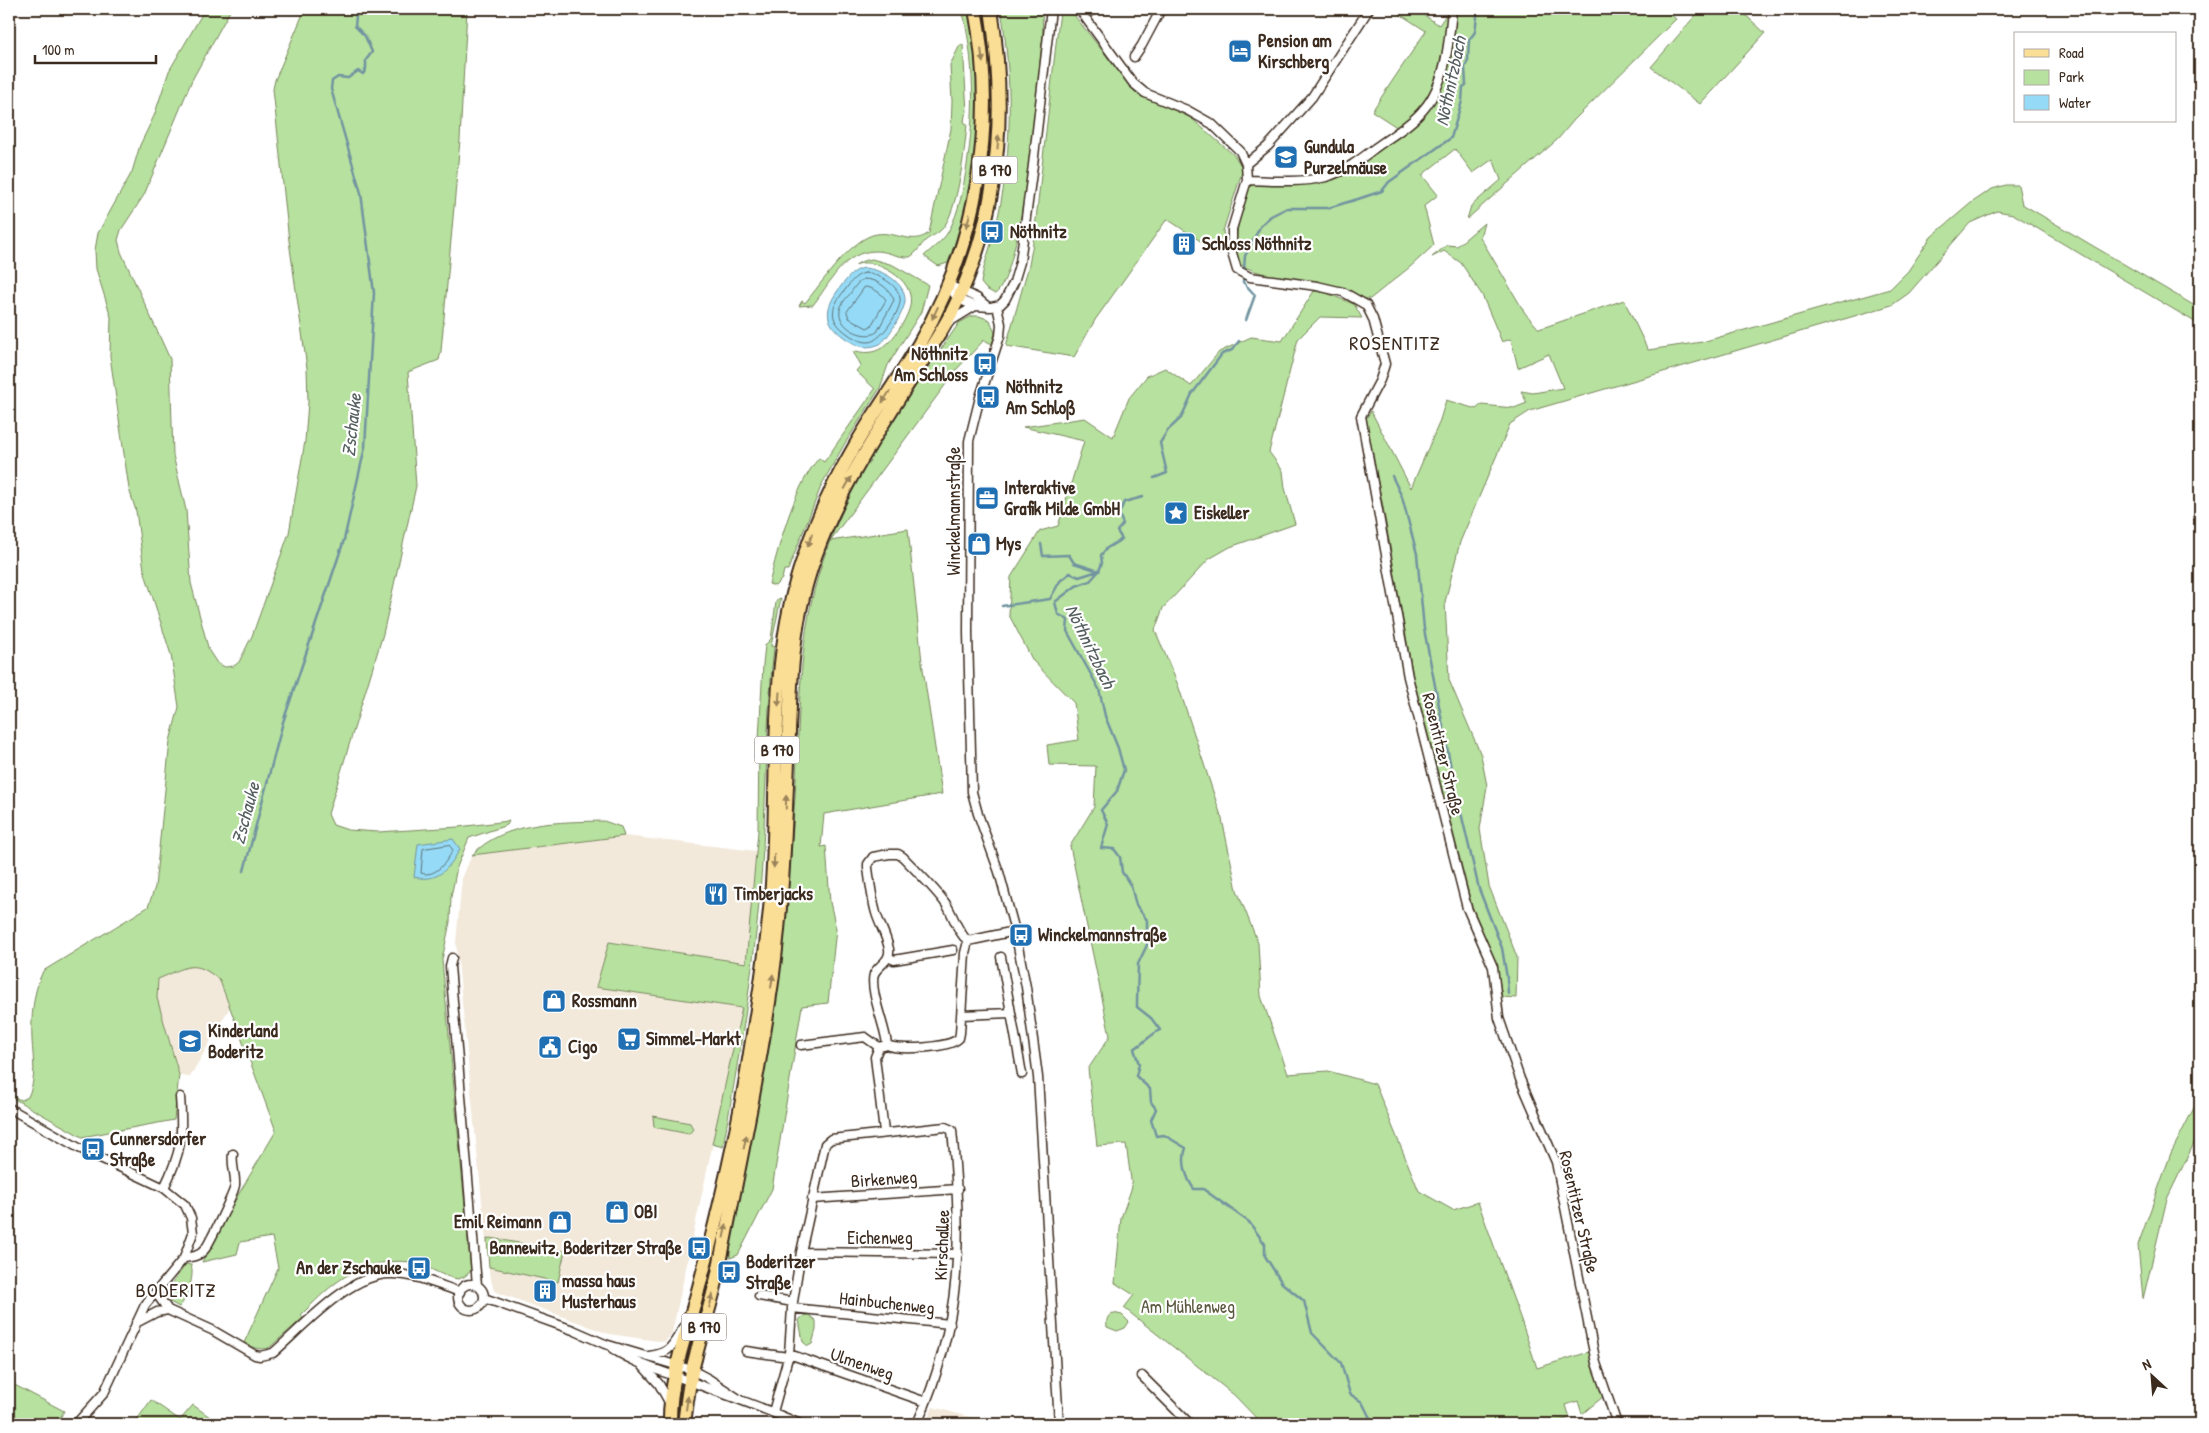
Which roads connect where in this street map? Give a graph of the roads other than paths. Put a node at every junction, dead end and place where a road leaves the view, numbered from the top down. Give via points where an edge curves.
1 (974, 9) edge
2 (991, 9) edge
3 (1051, 9) edge
4 (1095, 9) edge
5 (1369, 9) edge
6 (1452, 9) edge
7 (1158, 10) edge
8 (1082, 12) edge
9 (1134, 57) dead end
10 (1246, 164) junction
11 (1247, 180) junction
12 (947, 284) junction
13 (960, 295) junction
14 (975, 306) junction
15 (997, 306) junction
16 (988, 307) junction
17 (945, 324) junction
18 (1015, 931) junction
19 (968, 942) junction
20 (952, 950) dead end
21 (888, 957) junction
22 (1000, 957) dead end
23 (452, 958) dead end
24 (1011, 1013) junction
25 (962, 1015) junction
26 (801, 1046) dead end
27 (883, 1046) junction
28 (1022, 1074) dead end
29 (180, 1097) dead end
30 (9, 1108) edge
31 (884, 1132) junction
32 (233, 1154) dead end
33 (164, 1188) junction
34 (958, 1190) junction
35 (812, 1199) junction
36 (801, 1252) junction
37 (958, 1254) junction
38 (184, 1258) junction
39 (477, 1285) junction
40 (159, 1288) junction
41 (460, 1292) junction
42 (759, 1296) dead end
43 (484, 1298) junction
44 (793, 1305) junction
45 (168, 1310) junction
46 (690, 1317) junction
47 (136, 1323) junction
48 (950, 1324) junction
49 (605, 1344) junction
50 (746, 1352) dead end
51 (788, 1355) junction
52 (647, 1357) junction
53 (640, 1364) junction
54 (677, 1372) junction
55 (691, 1376) junction
56 (1142, 1376) dead end
57 (926, 1402) junction
58 (670, 1405) junction
59 (773, 1412) junction
60 (76, 1424) edge
61 (670, 1424) edge
62 (684, 1424) edge
63 (800, 1424) edge
64 (917, 1424) edge
65 (1059, 1424) edge
66 (1190, 1424) edge
67 (1617, 1424) edge

1 -> 12 main road, B 170 via 984,77 983,144 968,220
13 -> 2 main road, B 170 via 983,231 997,155 1000,112
3 - 15 street via 1020,262 1011,290
4 - 8 street
5 - 10 street via 1312,97 1268,146
6 - 11 street via 1441,75 1424,110 1410,122 1341,171 1326,177 1278,182
7 - 9 street
8 - 10 street via 1133,83 1145,93 1212,124 1240,151
10 - 11 street, Rosentitzer Straße
11 - 67 street, Rosentitzer Straße via 1232,229 1232,253 1237,270 1250,277 1343,292 1366,305 1373,318 1385,364 1361,416 1408,677 1467,908 1492,967 1499,1018 1520,1079 1556,1162 1596,1363
12 - 13 street
12 -> 46 main road, B 170 via 921,340 851,452 827,498 798,576 783,653 773,870 746,1080 724,1190
13 - 14 street
13 - 16 street via 977,298
13 - 17 main road, B 170
14 - 16 street
14 - 17 street
15 - 16 street
15 - 18 street, Winckelmannstraße via 1000,336 968,441 972,792
55 -> 17 main road, B 170 via 718,1273 758,1080 784,871 790,700 800,608 827,524 846,486
18 - 19 street
18 - 65 street, Winckelmannstraße via 1038,1077
19 - 21 street via 946,905 903,857 898,854 877,856 868,864 869,875 876,911 886,932
19 - 25 street
20 - 21 street via 894,960
21 - 27 street via 874,978 879,1016 886,1037
22 - 24 street
23 - 39 street via 450,966
24 - 25 street
24 - 28 street
25 - 27 street via 956,1042 902,1049
26 - 27 street via 865,1037
27 - 31 street via 875,1057
29 - 33 street via 181,1147
30 - 33 street via 79,1148
31 - 34 street, Kirschallee via 945,1127 952,1130
31 - 35 street via 831,1139 825,1144
32 - 38 street via 235,1185 228,1202 205,1250 194,1257
33 - 38 street via 185,1205 190,1218 193,1233
34 - 35 street, Birkenweg
34 - 37 street, Kirschallee
35 - 36 street
36 - 37 street, Eichenweg
36 - 44 street
37 - 48 street, Kirschallee
38 - 40 street
39 - 41 street via 466,1285
39 - 43 street
40 - 45 street via 159,1297
40 - 47 street
41 - 43 street via 461,1306 470,1310 480,1307
41 - 45 street via 414,1277 374,1275 340,1294 267,1356 255,1355
42 - 44 street, Hainbuchenweg
43 - 49 street
44 - 48 street, Hainbuchenweg
44 - 51 street
45 - 47 street
46 - 52 street via 672,1347
46 - 54 main road, B 170
47 - 60 street via 104,1393
48 - 57 street, Kirschallee
49 - 52 street
49 - 53 street
50 - 51 street, Ulmenweg
51 - 57 street, Ulmenweg
51 - 59 street
52 - 54 street
53 - 54 street
53 - 58 street via 659,1384
54 - 55 street
54 - 58 main road, B 170
55 - 59 street via 725,1396
62 -> 55 main road, B 170
56 - 66 street
57 - 64 street, Kirschallee
58 - 61 main road, B 170
59 - 63 street

